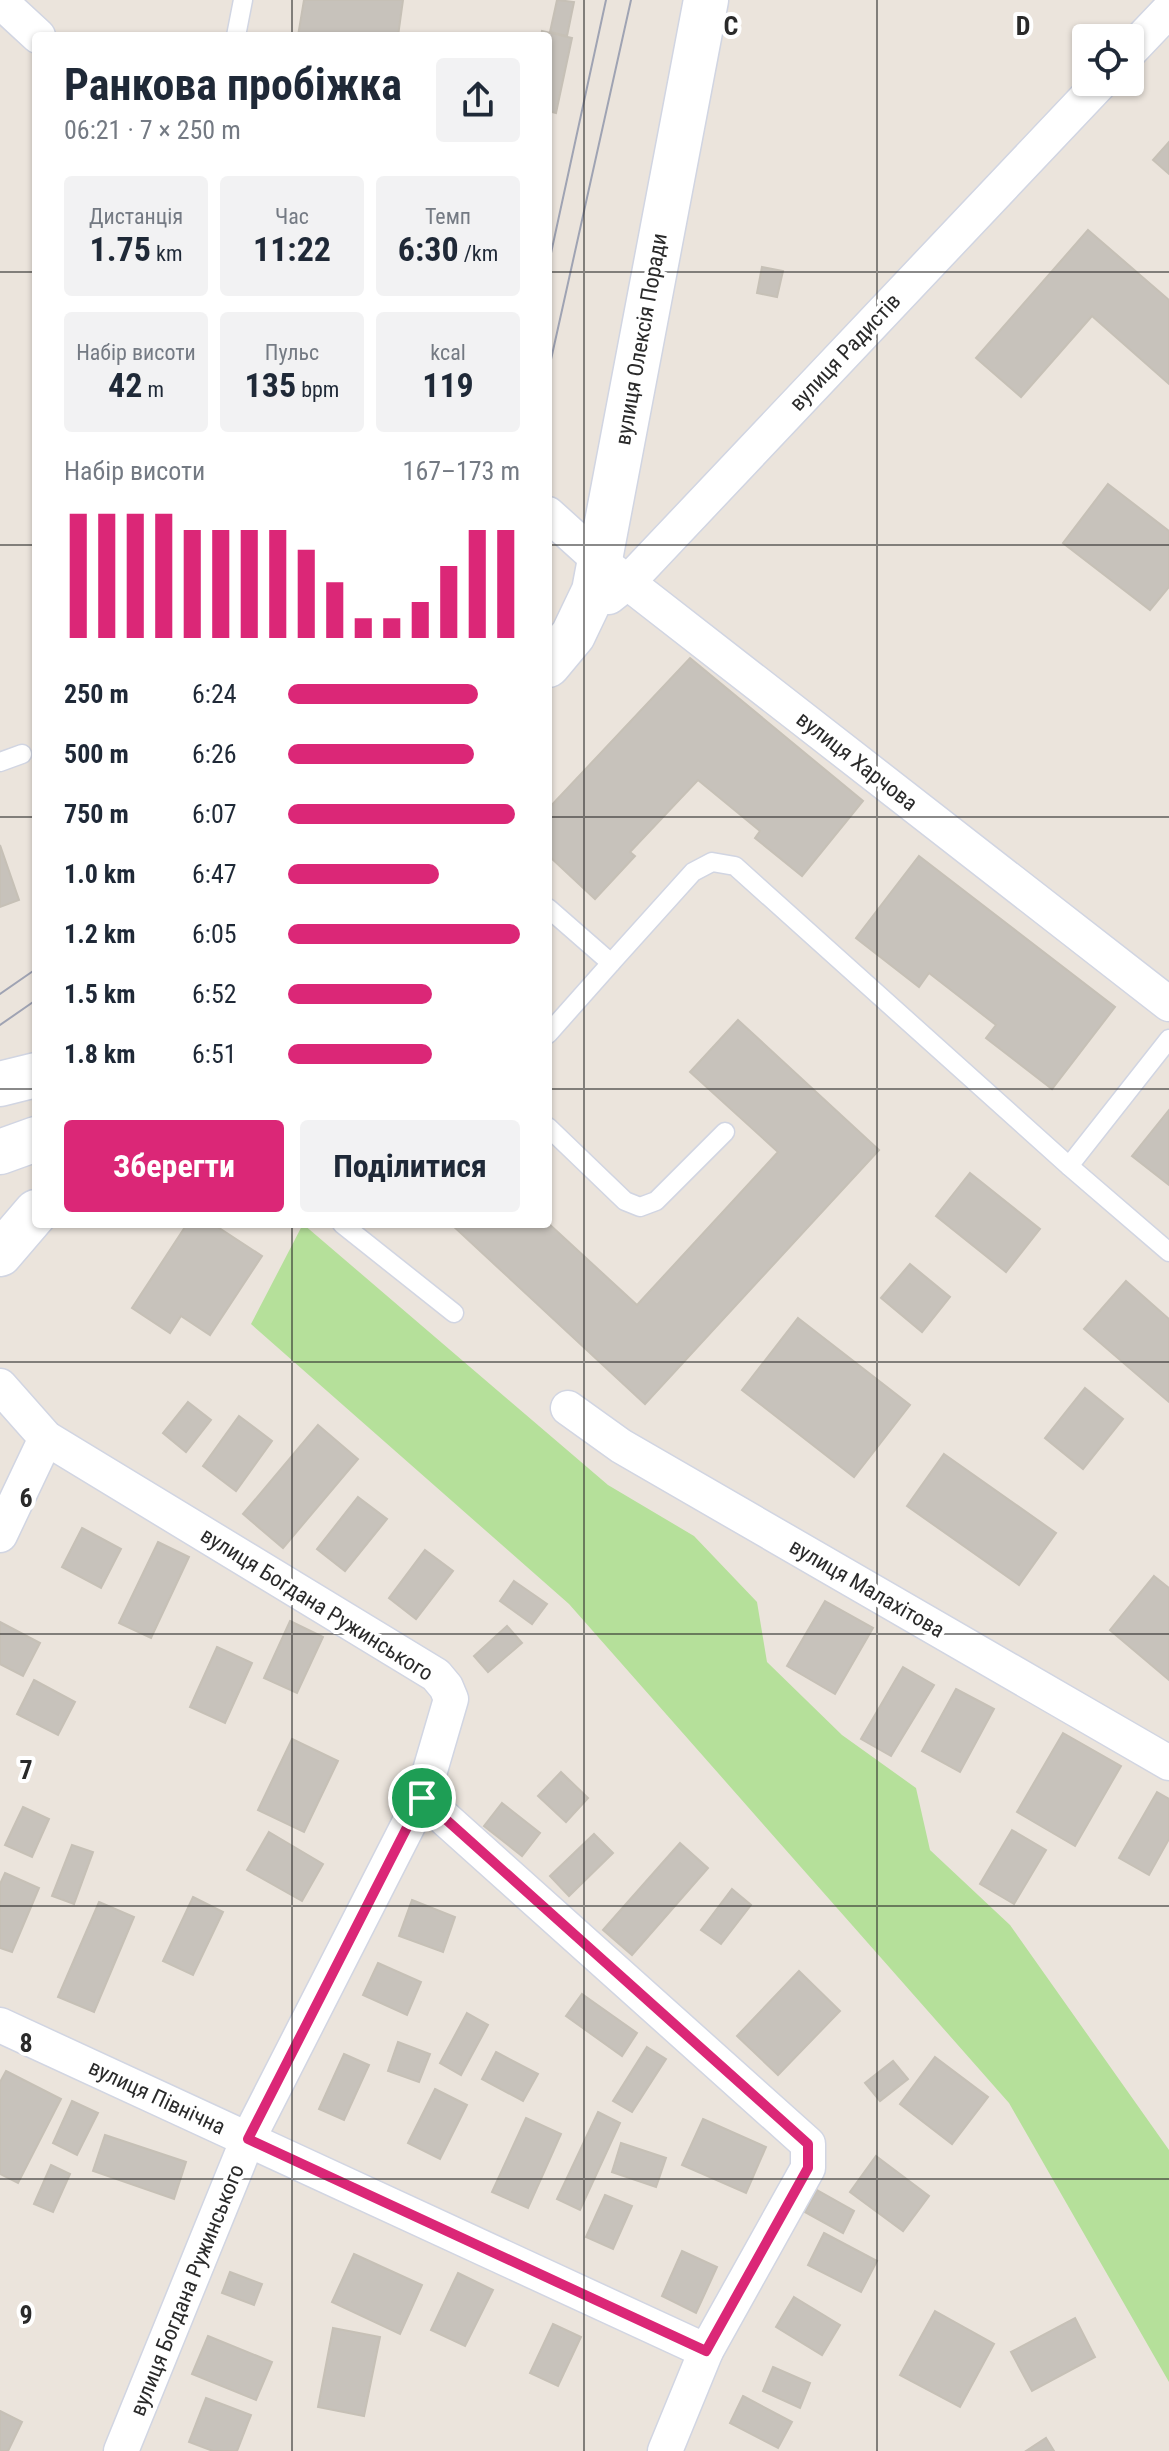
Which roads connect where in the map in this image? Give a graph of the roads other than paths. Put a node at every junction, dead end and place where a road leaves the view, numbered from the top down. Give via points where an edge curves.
1 (243, 0) edge
2 (706, 0) edge
3 (0, 1) edge
4 (1169, 10) edge
5 (34, 32) edge
6 (237, 32) edge
7 (1144, 36) edge
8 (1087, 96) edge
9 (552, 518) edge
10 (614, 572) junction
11 (552, 660) edge
12 (22, 754) dead end
13 (0, 762) edge
14 (552, 911) edge
15 (611, 963) junction
16 (1169, 1004) edge
17 (552, 1029) edge
18 (1169, 1039) edge
19 (32, 1076) edge
20 (0, 1084) edge
21 (552, 1131) edge
22 (725, 1132) dead end
23 (32, 1140) edge
24 (0, 1152) edge
25 (1069, 1166) junction
26 (32, 1217) edge
27 (347, 1228) edge
28 (1169, 1252) edge
29 (0, 1254) edge
30 (454, 1313) dead end
31 (0, 1386) edge
32 (568, 1408) dead end
33 (46, 1438) junction
34 (0, 1535) edge
35 (1169, 1763) edge
36 (422, 1798) junction
37 (0, 2025) edge
38 (248, 2139) junction
39 (706, 2351) junction
40 (121, 2451) edge
41 (665, 2451) edge

1 - 6 lane
2 - 10 main road, вулиця Олексія Поради
3 - 5 street
4 - 7 street
8 - 10 street, вулиця Радистів
9 - 10 street, вулиця Харчова
10 - 11 main road, вулиця Олексія Поради via 594,591 585,616
10 - 16 street, вулиця Харчова
12 - 13 lane
14 - 15 lane
15 - 17 lane
15 - 25 lane via 693,872 712,862 735,866
18 - 25 lane
19 - 20 main road
21 - 22 lane via 625,1201 640,1207 656,1201
23 - 24 main road
25 - 28 lane
26 - 29 main road
27 - 30 lane
31 - 33 street, вулиця Богдана Ружинського
32 - 35 street, вулиця Малахітова via 634,1454
33 - 34 street
33 - 36 street, вулиця Богдана Ружинського via 436,1675 451,1699
36 - 38 street, вулиця Богдана Ружинського
36 - 39 street via 808,2144 808,2168
37 - 38 street, вулиця Північна
38 - 39 street, вулиця Північна
38 - 40 street, вулиця Богдана Ружинського
39 - 41 street

